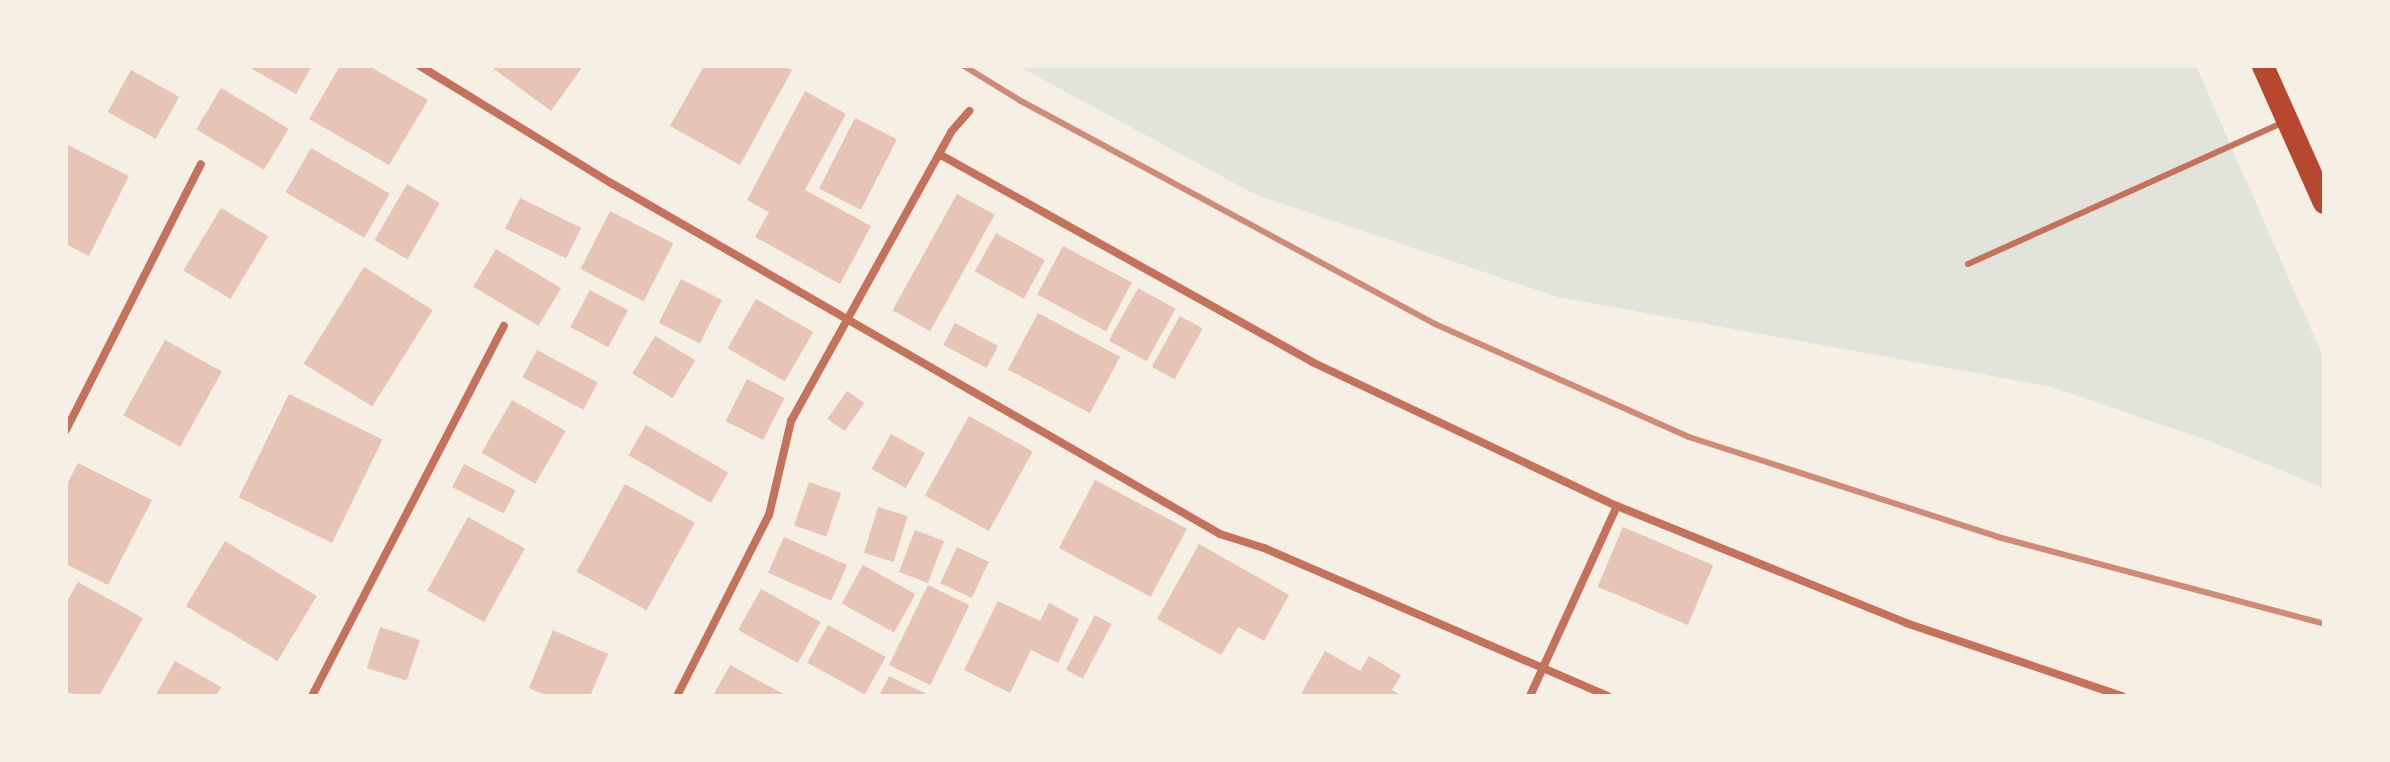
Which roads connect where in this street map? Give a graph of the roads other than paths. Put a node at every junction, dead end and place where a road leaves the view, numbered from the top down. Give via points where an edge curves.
1 (420, 66) edge
2 (2263, 66) edge
3 (969, 111) dead end
4 (2287, 120) junction
5 (939, 154) junction
6 (201, 164) dead end
7 (2324, 203) edge
8 (1968, 264) dead end
9 (850, 317) junction
10 (504, 326) dead end
11 (66, 430) edge
12 (1617, 506) junction
13 (1545, 669) junction
14 (312, 696) edge
15 (677, 696) edge
16 (1530, 696) edge
17 (1608, 696) edge
18 (2122, 696) edge

1 - 9 street via 611,183
2 - 4 highway
3 - 5 street
4 - 7 highway
4 - 8 lane
5 - 9 street
5 - 12 street via 1312,362
6 - 11 street
9 - 13 street via 1220,534
9 - 15 street via 791,421 769,515
10 - 14 street
12 - 13 street
12 - 18 street via 1906,623
13 - 16 street
13 - 17 street

